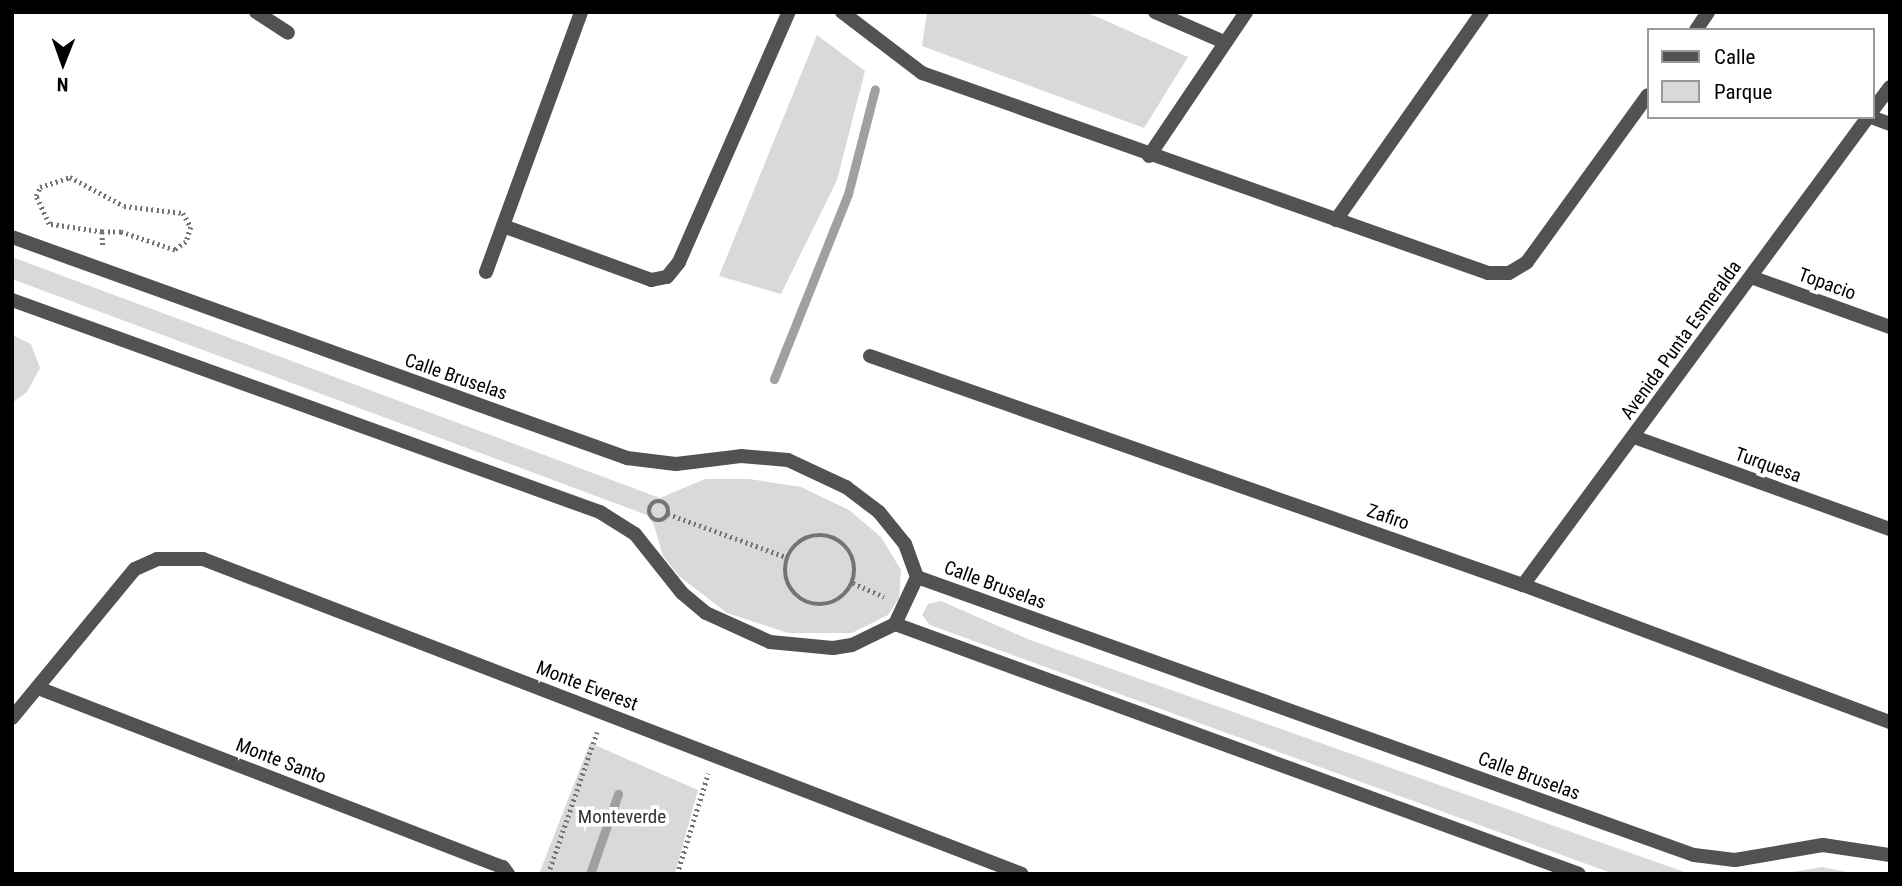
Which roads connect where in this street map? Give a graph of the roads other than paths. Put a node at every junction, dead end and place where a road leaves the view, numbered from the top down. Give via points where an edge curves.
1 (256, 12) edge
2 (581, 12) edge
3 (789, 12) edge
4 (842, 12) edge
5 (1155, 12) edge
6 (1246, 12) edge
7 (1482, 12) edge
8 (1709, 12) edge
9 (1697, 28) edge
10 (288, 33) dead end
11 (1224, 42) junction
12 (1890, 87) edge
13 (1646, 98) edge
14 (1874, 108) edge
15 (1868, 119) edge
16 (1149, 156) junction
17 (1336, 220) junction
18 (503, 226) junction
19 (12, 237) edge
20 (486, 272) dead end
21 (1751, 277) junction
22 (12, 300) edge
23 (1890, 327) edge
24 (870, 356) dead end
25 (1634, 437) junction
26 (1890, 529) edge
27 (917, 577) junction
28 (1523, 585) junction
29 (895, 624) junction
30 (38, 688) junction
31 (12, 718) edge
32 (1890, 722) edge
33 (1890, 855) edge
34 (508, 874) edge
35 (1022, 874) edge
36 (1579, 874) edge

1 - 10 street
2 - 18 street
3 - 18 street via 679,262 667,277 651,280
4 - 16 street via 922,73
5 - 11 street
6 - 11 street
7 - 17 street
8 - 9 street
11 - 16 street
12 - 14 street
13 - 17 street via 1527,262 1509,273 1488,273
15 - 21 street, Avenida Punta Esmeralda
16 - 17 street
18 - 20 street
19 - 27 street, Calle Bruselas via 627,458 676,464 741,456 788,460 846,487 879,512 905,544
21 - 23 street, Topacio
21 - 25 street, Avenida Punta Esmeralda
22 - 29 street via 600,512 635,534 682,593 706,613 770,642 833,648 852,645
24 - 28 street, Zafiro
25 - 26 street, Turquesa
25 - 28 street, Avenida Punta Esmeralda
27 - 29 street
27 - 33 street, Calle Bruselas via 1693,855 1735,860 1823,845
28 - 32 street, Zafiro
29 - 36 street
30 - 31 street
30 - 34 street, Monte Santo via 503,867
30 - 35 street, Monte Everest via 135,569 157,559 203,559

